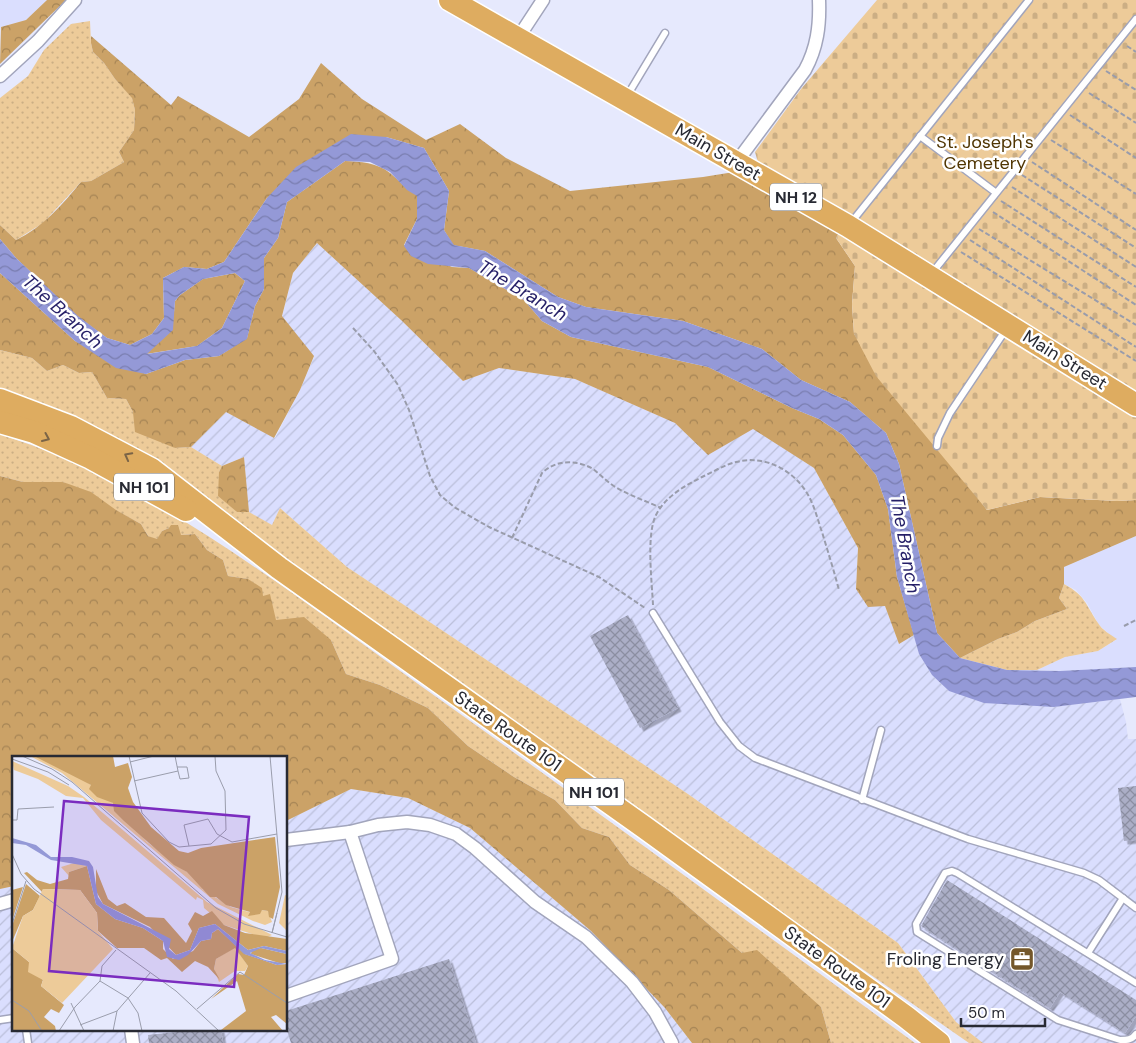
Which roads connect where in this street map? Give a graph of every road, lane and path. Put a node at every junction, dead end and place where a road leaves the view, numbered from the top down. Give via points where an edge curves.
1 (75, 0) edge
2 (450, 0) edge
3 (544, 0) edge
4 (819, 0) edge
5 (1029, 0) edge
6 (1136, 19) edge
7 (665, 33) dead end
8 (518, 38) junction
9 (1118, 40) junction
10 (1136, 52) edge
11 (1098, 66) junction
12 (0, 76) edge
13 (1080, 88) junction
14 (1136, 90) edge
15 (625, 100) junction
16 (1062, 110) junction
17 (1136, 123) edge
18 (1042, 135) junction
19 (920, 136) junction
20 (1024, 157) junction
21 (1136, 158) edge
22 (736, 163) junction
23 (1014, 170) junction
24 (1004, 182) junction
25 (994, 194) junction
26 (1136, 194) edge
27 (984, 206) junction
28 (971, 224) junction
29 (848, 226) junction
30 (1136, 230) edge
31 (962, 234) junction
32 (952, 247) junction
33 (1136, 248) edge
34 (1136, 267) edge
35 (930, 276) junction
36 (1136, 288) edge
37 (1136, 305) edge
38 (1009, 325) junction
39 (1136, 325) edge
40 (353, 328) dead end
41 (1136, 347) edge
42 (1136, 361) edge
43 (0, 400) edge
44 (1136, 405) edge
45 (0, 422) edge
46 (937, 446) dead end
47 (661, 508) junction
48 (512, 538) junction
49 (279, 568) junction
50 (839, 590) dead end
51 (653, 613) junction
52 (1136, 620) edge
53 (1124, 626) dead end
54 (881, 730) dead end
55 (862, 800) junction
56 (350, 832) junction
57 (288, 840) edge
58 (1123, 898) junction
59 (1136, 908) edge
60 (1088, 954) junction
61 (1136, 984) edge
62 (288, 995) edge
63 (906, 1017) junction
64 (26, 1030) edge
65 (131, 1030) edge
66 (1136, 1034) edge
67 (28, 1043) edge
68 (133, 1043) edge
69 (672, 1043) edge
70 (939, 1043) edge
71 (948, 1043) edge

1 - 12 street
2 - 8 highway, Main Street / NH 12
3 - 8 street
4 - 22 street via 819,28 805,70
5 - 19 lane
6 - 9 lane
7 - 15 lane
8 - 15 highway, Main Street / NH 12
9 - 10 path
9 - 11 lane
11 - 13 lane
11 - 14 path
13 - 16 lane
13 - 17 path
15 - 22 highway, Main Street / NH 12
16 - 18 lane
16 - 21 path
18 - 20 lane
18 - 26 path
19 - 25 lane
19 - 29 lane
20 - 23 lane
20 - 30 path
22 - 29 highway, Main Street / NH 12
23 - 24 lane
23 - 33 path
24 - 25 lane
24 - 34 path
25 - 27 lane
25 - 36 path
27 - 28 lane
27 - 37 path
28 - 31 lane
28 - 39 path
29 - 35 highway, Main Street / NH 12
31 - 32 lane
31 - 41 path
32 - 35 lane
32 - 42 path
35 - 38 highway, Main Street / NH 12
38 - 44 highway, Main Street / NH 12
38 - 46 lane via 950,412
40 - 48 path via 398,385 430,476 440,495 454,507
49 -> 43 highway, State Route 101 / NH 101 via 151,469 71,427
45 -> 49 highway, State Route 101 / NH 101 via 34,432 91,458 187,510
47 - 48 path via 617,488 579,463 558,464 542,473
47 - 50 path via 687,484 735,462 750,459 777,465 805,490 814,508
47 - 51 path via 652,529
48 - 51 path via 598,577
49 - 63 highway, State Route 101 / NH 101
51 - 55 lane via 720,722 739,746 761,761
52 - 53 path
54 - 55 lane
55 - 58 lane via 968,839 1084,873
56 - 57 street
56 - 62 street via 392,959
56 - 69 street via 407,822 430,825 456,834 535,902 586,937 626,975 655,1012
58 - 59 lane
58 - 60 lane
60 - 61 lane
60 - 66 lane via 957,872 945,873 916,924 918,932 1058,1020 1120,1040 1129,1040
63 - 70 highway, State Route 101 / NH 101
63 - 71 highway, State Route 101 / NH 101
64 - 67 lane
65 - 68 street

